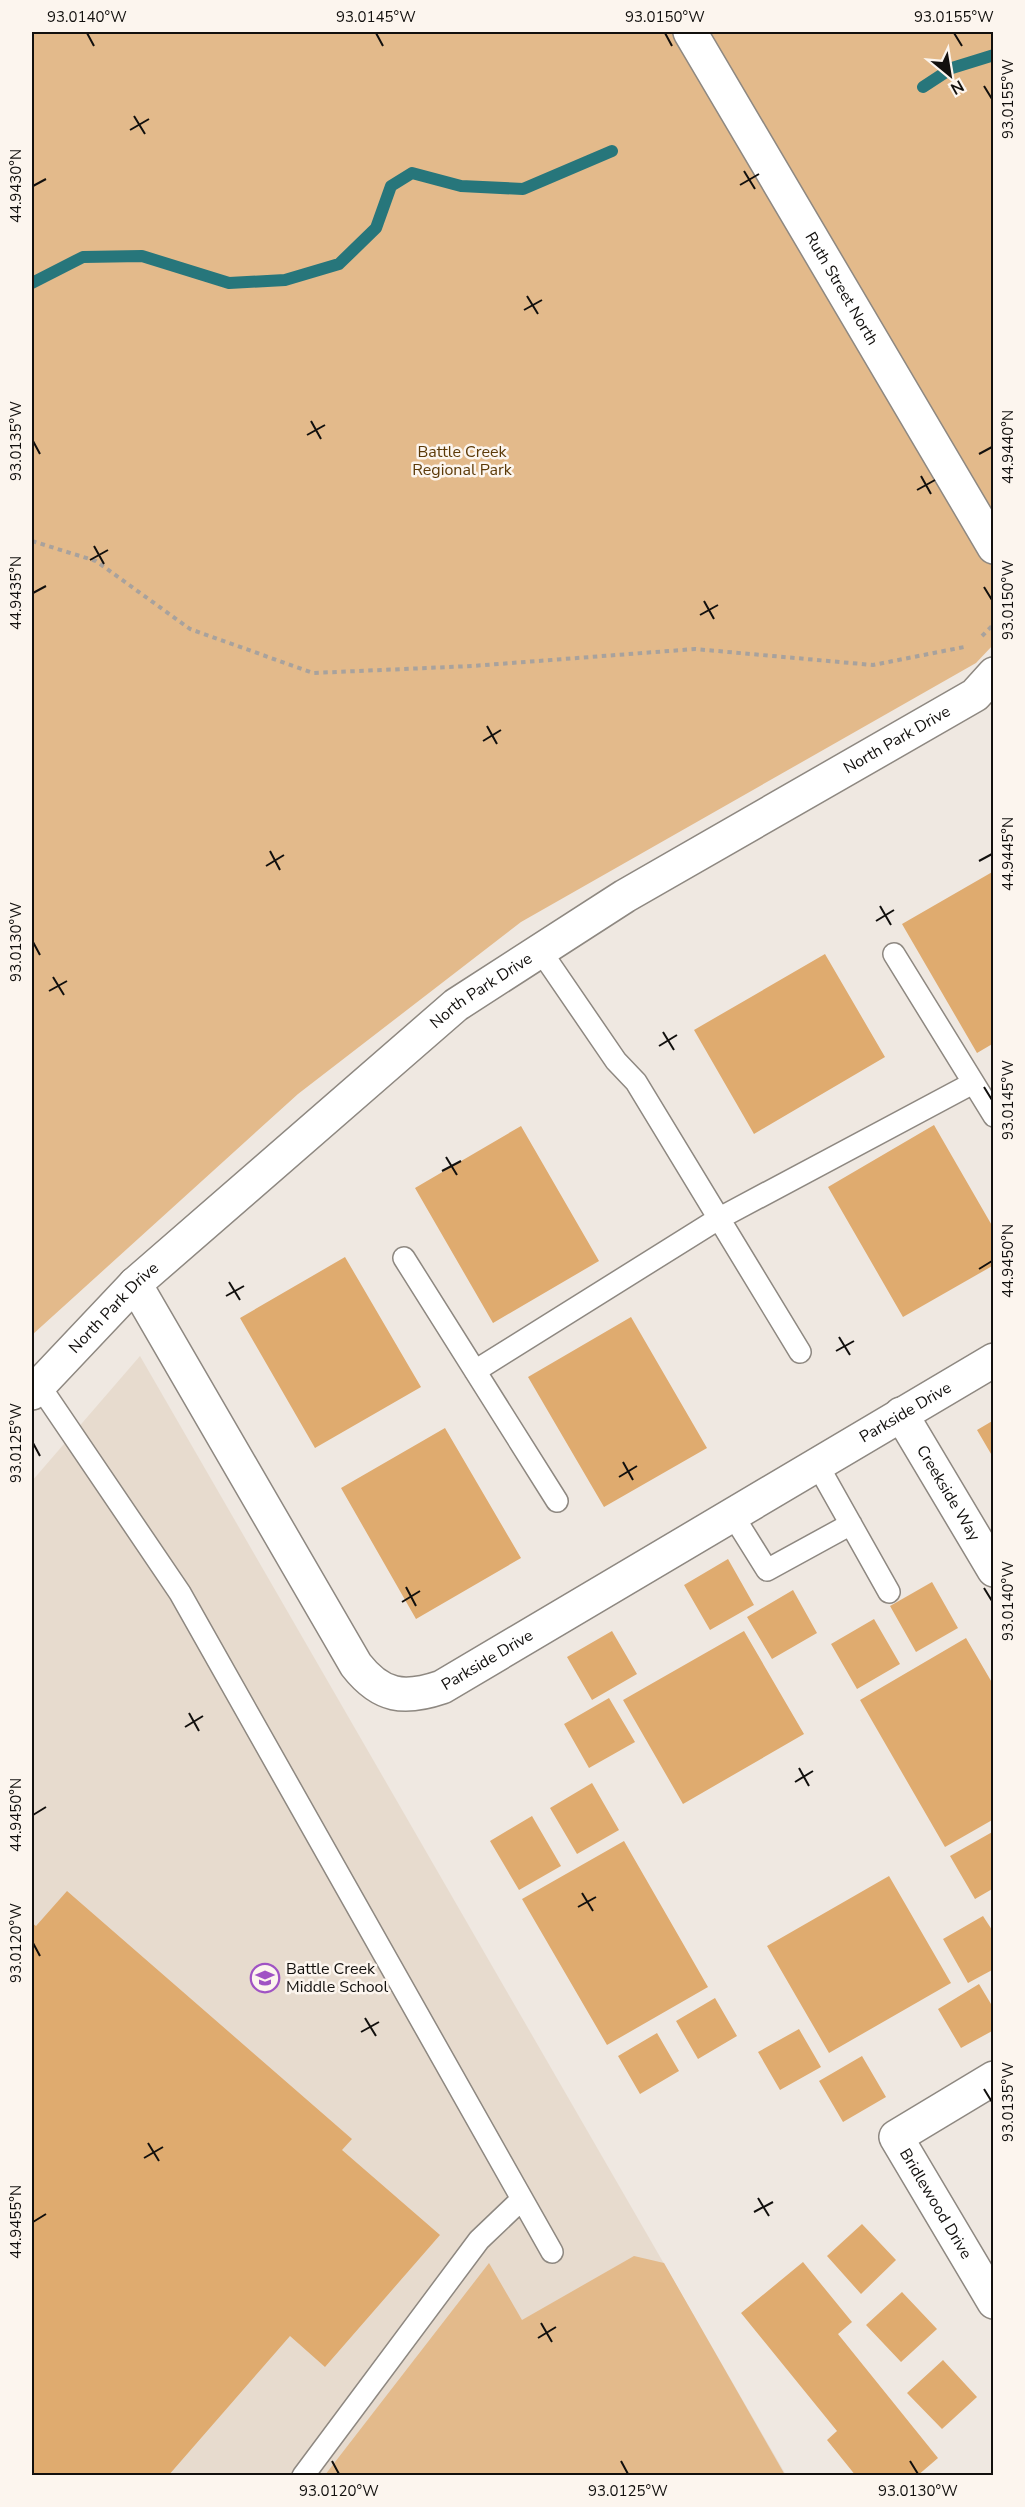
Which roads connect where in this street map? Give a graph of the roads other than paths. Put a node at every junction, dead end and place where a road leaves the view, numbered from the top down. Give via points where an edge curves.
1 (690, 32) edge
2 (993, 547) edge
3 (993, 674) edge
4 (540, 950) junction
5 (894, 954) dead end
6 (973, 1083) junction
7 (993, 1116) edge
8 (718, 1219) junction
9 (404, 1258) dead end
10 (135, 1284) junction
11 (800, 1353) dead end
12 (993, 1360) edge
13 (475, 1371) junction
14 (35, 1389) edge
15 (902, 1414) junction
16 (817, 1464) junction
17 (557, 1502) dead end
18 (732, 1514) junction
19 (851, 1524) junction
20 (993, 1570) edge
21 (889, 1592) dead end
22 (993, 2078) edge
23 (522, 2199) junction
24 (552, 2252) dead end
25 (993, 2302) edge
26 (303, 2475) edge

1 - 2 street, Ruth Street North
3 - 4 street, North Park Drive via 975,695 625,896
4 - 8 lane via 616,1061 636,1082
4 - 10 street, North Park Drive via 456,1005
5 - 6 lane
6 - 7 lane
6 - 8 lane
8 - 11 lane
8 - 13 lane
9 - 13 lane
10 - 14 street, North Park Drive
10 - 18 street, Parkside Drive via 356,1665 370,1682 393,1694 421,1694 442,1687
12 - 15 street, Parkside Drive
13 - 17 lane
14 - 23 lane via 180,1593
15 - 16 street, Parkside Drive
15 - 20 street, Creekside Way
16 - 18 street, Parkside Drive
16 - 19 lane
18 - 19 lane via 766,1570
19 - 21 lane
22 - 25 street, Bridlewood Drive via 896,2137
23 - 24 lane
23 - 26 lane via 479,2240

